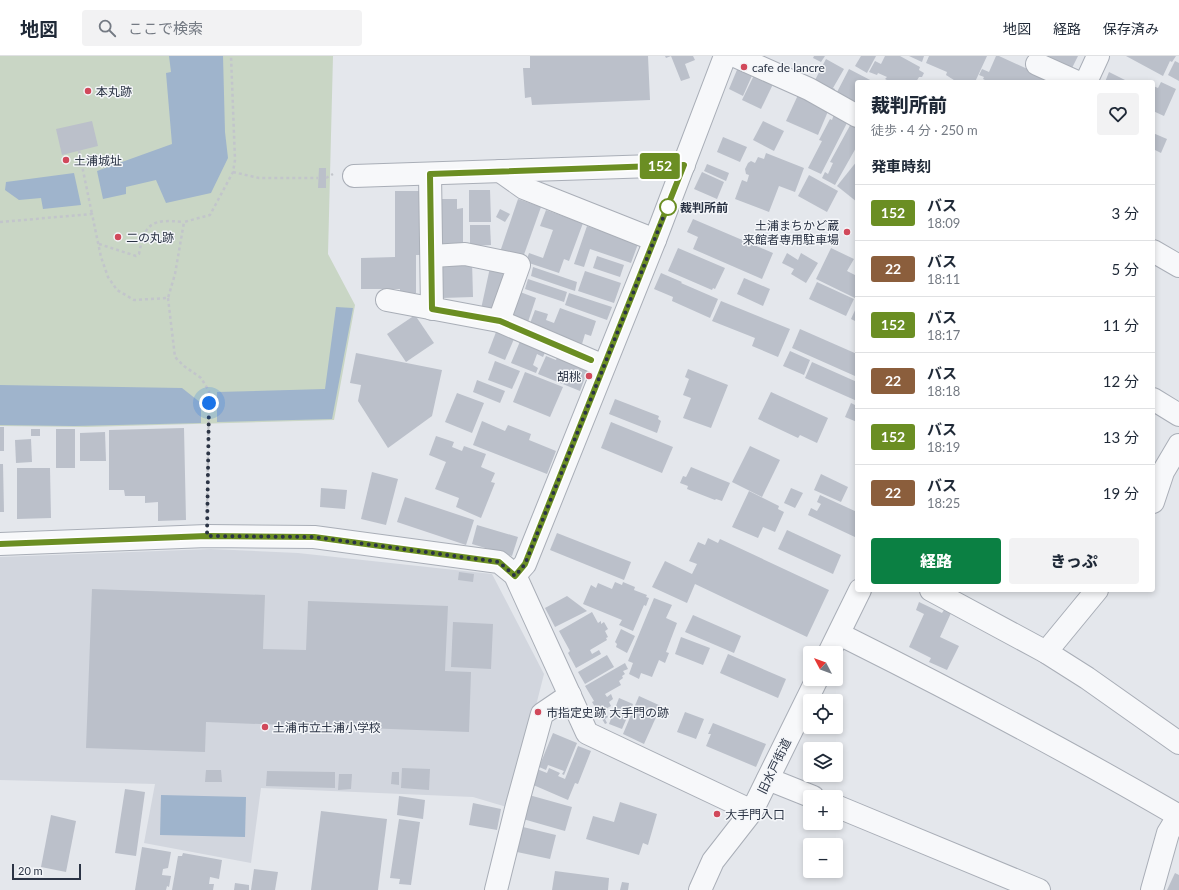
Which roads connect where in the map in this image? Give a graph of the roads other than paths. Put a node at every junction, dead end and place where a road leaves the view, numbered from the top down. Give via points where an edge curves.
1 (725, 56) edge
2 (736, 56) edge
3 (1098, 56) edge
4 (1037, 64) dead end
5 (1073, 80) edge
6 (1087, 80) edge
7 (855, 115) edge
8 (684, 165) junction
9 (500, 172) junction
10 (430, 174) junction
11 (354, 176) dead end
12 (655, 240) junction
13 (1155, 252) edge
14 (432, 256) junction
15 (1179, 266) edge
16 (387, 300) dead end
17 (432, 309) junction
18 (500, 321) junction
19 (604, 366) junction
20 (1155, 400) edge
21 (1179, 415) edge
22 (1179, 445) edge
23 (1173, 469) edge
24 (1155, 496) edge
25 (0, 544) edge
26 (515, 576) junction
27 (859, 592) edge
28 (935, 592) edge
29 (1095, 592) edge
30 (849, 639) dead end
31 (832, 646) edge
32 (1046, 652) junction
33 (814, 686) edge
34 (570, 695) junction
35 (1178, 741) edge
36 (768, 778) junction
37 (803, 793) edge
38 (843, 809) edge
39 (752, 811) junction
40 (1179, 815) edge
41 (496, 890) edge
42 (700, 890) edge
43 (1039, 890) edge
44 (1152, 890) edge

1 - 8 street
2 - 7 street via 808,89
3 - 6 street
4 - 5 street
8 - 9 street
8 - 12 street
9 - 10 street
9 - 12 street via 524,188
10 - 11 street
10 - 14 street
12 - 19 street
13 - 15 street
14 - 17 street
14 - 18 street via 465,254 519,265
16 - 17 street
17 - 18 street
18 - 19 street
19 - 26 street via 525,564
20 - 21 street
22 - 23 street
23 - 24 street via 1163,472
25 - 26 street via 207,536 314,537 499,562
26 - 34 street
27 - 31 street
28 - 32 street
29 - 32 street
30 - 40 street via 988,710
32 - 35 street
33 - 36 street, 旧水戸街道
34 - 39 street via 587,733
34 - 41 street via 542,714
36 - 37 street
36 - 39 street, 旧水戸街道
38 - 43 street
39 - 42 street, 旧水戸街道 via 713,861
40 - 44 street via 1168,833

